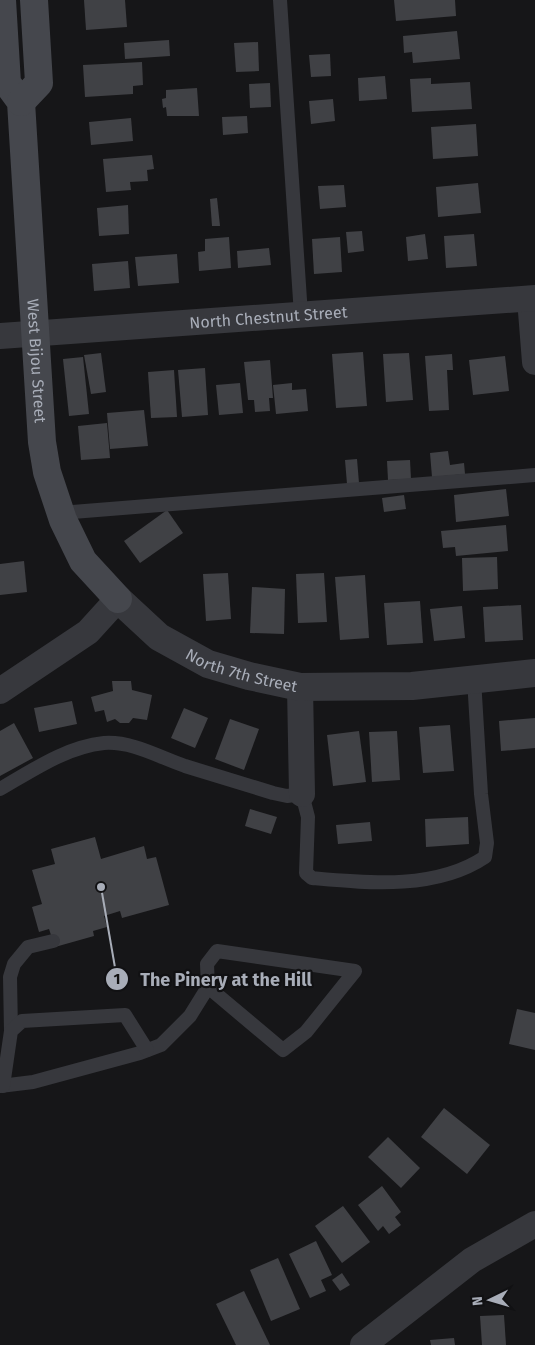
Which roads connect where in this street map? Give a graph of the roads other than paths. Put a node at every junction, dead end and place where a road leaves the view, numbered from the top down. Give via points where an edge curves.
1 (34, 0) edge
2 (280, 0) edge
3 (2, 10) edge
4 (21, 102) junction
5 (533, 299) edge
6 (301, 315) junction
7 (35, 334) junction
8 (0, 336) edge
9 (535, 362) edge
10 (535, 475) edge
11 (60, 513) junction
12 (118, 599) junction
13 (535, 673) edge
14 (474, 679) junction
15 (300, 687) junction
16 (0, 691) edge
17 (0, 789) edge
18 (302, 794) junction
19 (53, 941) dead end
20 (208, 987) junction
21 (11, 1031) junction
22 (147, 1050) junction
23 (2, 1086) edge
24 (535, 1224) edge
25 (363, 1345) edge

1 - 4 main road via 39,83
2 - 6 lane
3 - 4 main road via 7,83
4 - 7 main road, West Bijou Street
5 - 6 street, North Chestnut Street
5 - 9 street
6 - 7 street, North Chestnut Street
7 - 8 street, North Chestnut Street
7 - 11 main road, West Bijou Street via 42,442 47,472
10 - 11 lane
11 - 12 main road, West Bijou Street via 83,561
12 - 15 street, North 7th Street via 159,637 208,664
12 - 16 street via 88,632
13 - 14 street, North 7th Street
14 - 15 street, North 7th Street via 412,686
14 - 18 lane via 487,843 485,857 479,862 430,879 383,882 312,878 306,873 308,817
15 - 18 street
17 - 18 lane via 49,760 83,747 106,743 131,746 273,793 287,796
19 - 21 lane via 28,947 14,964 10,977
20 - 20 lane via 283,1050 306,1032 355,971 217,951 207,964
20 - 22 lane via 190,1016 161,1044
21 - 22 lane via 22,1021 124,1015
21 - 23 lane
22 - 23 lane via 33,1082
24 - 25 street via 472,1260

